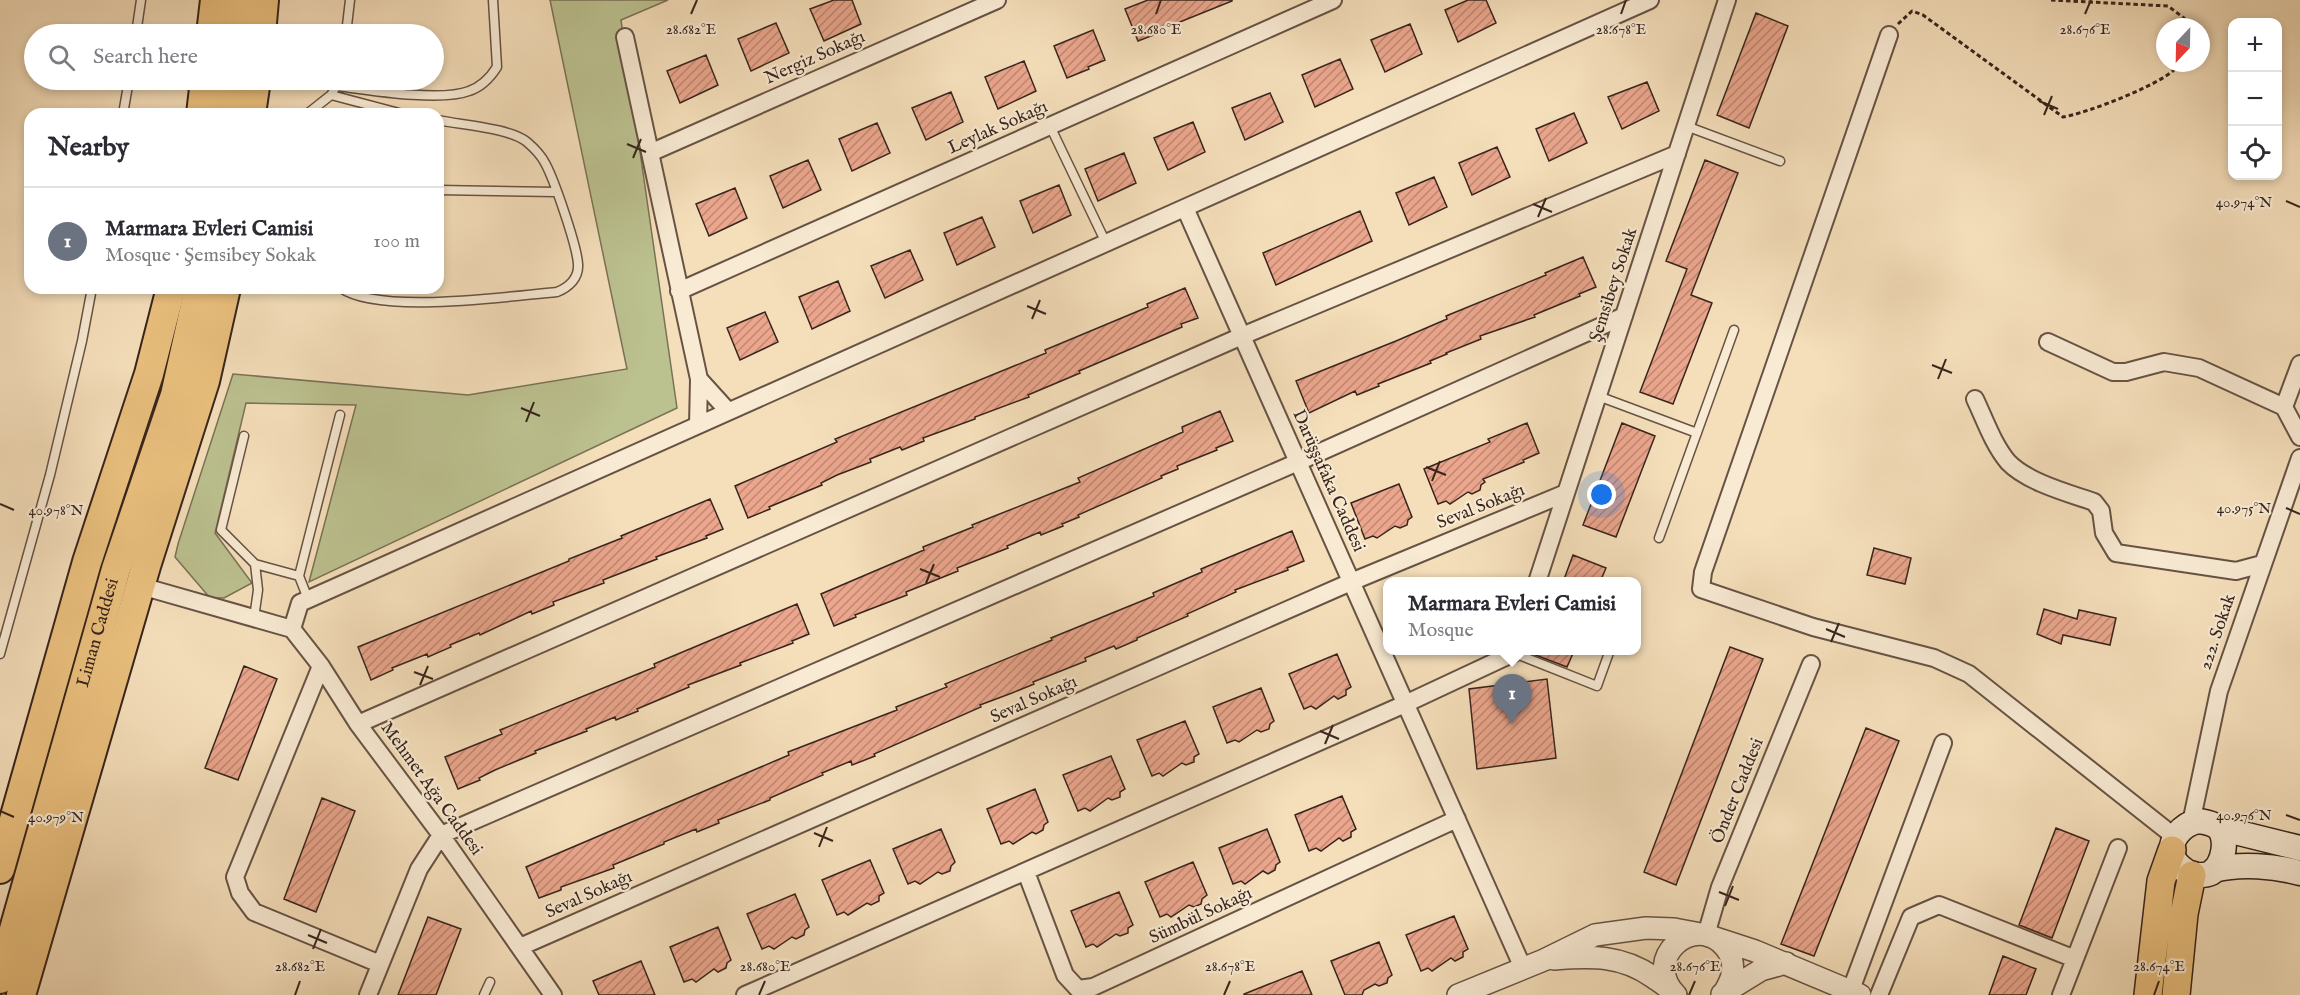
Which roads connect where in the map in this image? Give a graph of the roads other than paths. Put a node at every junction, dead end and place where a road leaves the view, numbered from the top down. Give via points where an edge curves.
1 (141, 0) edge
2 (214, 0) edge
3 (242, 0) edge
4 (264, 0) edge
5 (350, 0) edge
6 (493, 0) edge
7 (997, 0) edge
8 (1333, 0) edge
9 (1650, 0) edge
10 (1727, 0) edge
11 (137, 24) edge
12 (212, 24) edge
13 (239, 24) edge
14 (262, 24) edge
15 (347, 24) edge
16 (1889, 35) road end
17 (625, 37) dead end
18 (127, 90) edge
19 (205, 90) edge
20 (231, 90) edge
21 (255, 90) edge
22 (334, 90) edge
23 (376, 90) edge
24 (331, 95) junction
25 (124, 108) edge
26 (202, 108) edge
27 (229, 108) edge
28 (252, 108) edge
29 (315, 108) edge
30 (380, 108) edge
31 (444, 121) edge
32 (1050, 126) junction
33 (1686, 126) junction
34 (650, 153) junction
35 (1677, 154) junction
36 (1780, 162) dead end
37 (444, 190) edge
38 (556, 192) junction
39 (1185, 208) junction
40 (1106, 243) junction
41 (679, 291) junction
42 (91, 294) edge
43 (169, 294) edge
44 (199, 294) edge
45 (225, 294) edge
46 (353, 294) edge
47 (1624, 316) junction
48 (1734, 330) dead end
49 (1242, 336) junction
50 (2048, 342) dead end
51 (2300, 364) edge
52 (699, 379) junction
53 (176, 395) junction
54 (1598, 396) junction
55 (1976, 399) dead end
56 (2284, 407) junction
57 (728, 411) junction
58 (340, 415) dead end
59 (698, 424) junction
60 (1697, 433) junction
61 (244, 436) dead end
62 (2300, 436) edge
63 (2300, 458) edge
64 (1298, 462) junction
65 (176, 473) junction
66 (1566, 493) junction
67 (1659, 538) dead end
68 (255, 564) junction
69 (2262, 564) junction
70 (116, 569) junction
71 (299, 576) junction
72 (1539, 577) edge
73 (1351, 582) junction
74 (141, 586) junction
75 (304, 601) junction
76 (254, 618) junction
77 (292, 629) junction
78 (1383, 653) edge
79 (0, 654) edge
80 (1384, 655) edge
81 (1508, 655) edge
82 (1521, 655) edge
83 (1609, 655) edge
84 (1811, 664) dead end
85 (321, 666) junction
86 (1406, 704) junction
87 (358, 724) junction
88 (1943, 743) dead end
89 (1456, 819) junction
90 (2219, 828) junction
91 (441, 835) junction
92 (2179, 837) junction
93 (2118, 848) dead end
94 (2300, 848) edge
95 (0, 869) edge
96 (1026, 872) junction
97 (2203, 872) junction
98 (2300, 873) edge
99 (1706, 935) junction
100 (520, 947) junction
101 (2074, 958) junction
102 (1544, 960) junction
103 (1786, 963) junction
104 (381, 964) junction
105 (1523, 968) junction
106 (0, 979) edge
107 (490, 982) dead end
108 (1673, 993) edge
109 (1722, 994) edge
110 (1854, 994) edge
111 (21, 995) edge
112 (368, 995) edge
113 (484, 995) edge
114 (553, 995) edge
115 (745, 995) edge
116 (1458, 995) edge
117 (1879, 995) edge
118 (2061, 995) edge
119 (2148, 995) edge
120 (2176, 995) edge

1 - 11 lane
2 - 12 highway
3 - 13 highway
4 - 14 highway
5 - 15 lane
6 - 23 lane via 496,67 480,86 451,95
7 - 34 street, Nergiz Sokağı
8 - 32 street, Leylak Sokağı
9 - 39 street
10 - 33 street, Şemsibey Sokak
16 - 92 street via 1707,561 1701,589 1813,627 1934,658 1969,674
17 - 34 street
18 - 25 lane
19 - 26 highway
20 - 27 highway
21 - 28 highway
22 - 24 lane
24 - 29 lane
24 - 30 lane
31 - 38 lane via 515,134 543,160
32 - 40 lane
32 - 41 street, Leylak Sokağı
33 - 35 street, Şemsibey Sokak
33 - 36 lane
34 - 41 street
35 - 47 street, Şemsibey Sokak
35 - 49 street
37 - 38 lane
38 - 46 lane via 578,264 574,280 564,289 447,302 381,300
39 - 40 street
39 - 49 street, Darüşşafaka Caddesi
40 - 57 street
41 - 52 street
42 - 79 lane via 50,476
43 - 95 highway, Liman Caddesi via 149,374 87,562
44 - 53 highway, Liman Caddesi
45 - 65 highway via 205,381
47 - 54 street, Şemsibey Sokak
47 - 64 street
48 - 60 lane
49 - 64 street, Darüşşafaka Caddesi
49 - 87 street
50 - 56 street via 2113,372 2164,362 2199,368
51 - 56 street
52 - 57 street
52 - 59 street
53 - 65 highway
53 - 70 highway, Liman Caddesi
54 - 60 lane
54 - 66 street, Şemsibey Sokak
55 - 69 street via 2008,462 2021,473 2094,502 2116,553 2236,571
56 - 62 street
57 - 59 street
58 - 71 lane
59 - 75 street
60 - 67 lane
61 - 68 lane via 220,530
63 - 69 street, 222. Sokak
64 - 73 street, Darüşşafaka Caddesi
64 - 91 street
65 - 70 highway
65 - 74 highway
66 - 72 street, Şemsibey Sokak
66 - 73 street, Seval Sokağı
68 - 71 lane
68 - 76 lane via 258,590
69 - 92 street, 222. Sokak via 2219,691
70 - 106 highway, Liman Caddesi
71 - 75 lane
73 - 78 street, Darüşşafaka Caddesi
73 - 100 street, Seval Sokağı
74 - 76 street
74 - 111 highway
75 - 77 street
76 - 77 street
77 - 85 street, Mehmet Ağa Caddesi
80 - 86 street, Darüşşafaka Caddesi
81 - 86 street
82 - 83 lane via 1597,686
84 - 99 street, Önder Caddesi via 1720,887
85 - 87 street, Mehmet Ağa Caddesi
85 - 104 street via 235,877 240,893 254,912
86 - 89 street, Darüşşafaka Caddesi
86 - 96 street
87 - 91 street, Mehmet Ağa Caddesi
88 - 110 street
89 - 96 street, Sümbül Sokağı via 1093,987 1078,989 1065,975
89 - 105 street, Darüşşafaka Caddesi
90 - 92 main road via 2199,821
90 - 94 main road
90 - 97 main road via 2224,839 2221,860
91 - 100 street, Mehmet Ağa Caddesi
91 - 104 street via 418,869
92 - 97 main road via 2175,861 2182,869
92 - 119 main road via 2161,881
93 - 101 street
96 - 115 street
97 - 98 main road via 2245,867
97 - 120 main road via 2184,914
99 - 102 street via 1646,928 1595,935
99 - 103 street
99 - 108 street via 1682,938 1666,956 1665,979
99 - 109 street via 1724,946 1732,964 1729,985
100 - 114 street, Mehmet Ağa Caddesi
101 - 117 street via 1940,905 1911,917
101 - 118 street
102 - 105 street
102 - 108 street via 1587,956 1617,959 1643,970
103 - 109 street via 1761,970
103 - 110 street
104 - 112 street
105 - 116 street
107 - 113 lane

